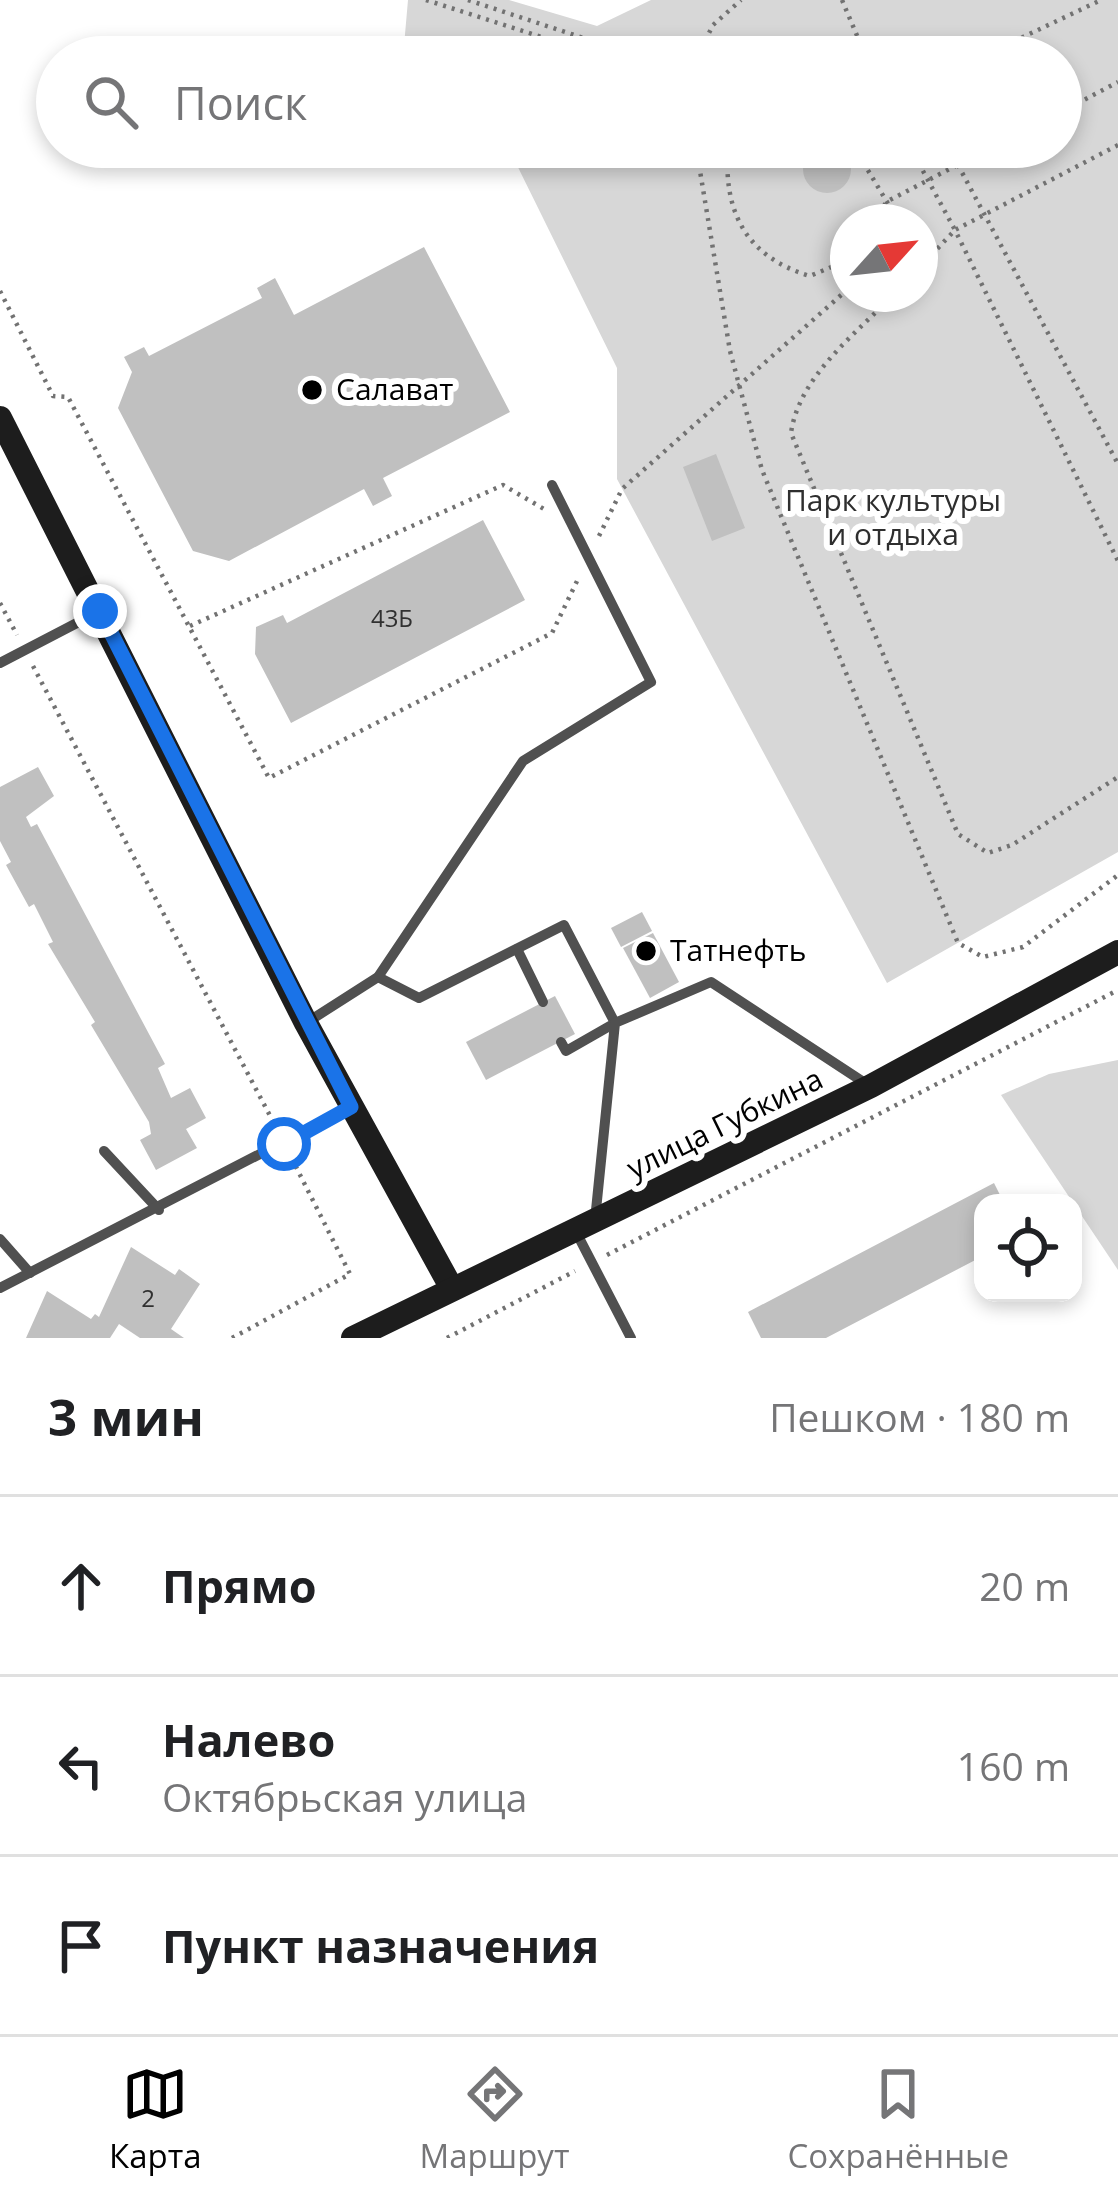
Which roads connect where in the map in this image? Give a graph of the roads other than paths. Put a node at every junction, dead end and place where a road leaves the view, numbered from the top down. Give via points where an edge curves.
1 (0, 418) edge
2 (552, 485) dead end
3 (100, 611) junction
4 (0, 664) edge
5 (517, 950) junction
6 (1118, 952) edge
7 (378, 977) junction
8 (543, 1002) dead end
9 (306, 1022) junction
10 (615, 1023) junction
11 (561, 1042) dead end
12 (871, 1086) junction
13 (351, 1107) junction
14 (104, 1151) dead end
15 (159, 1210) junction
16 (585, 1225) junction
17 (0, 1239) edge
18 (30, 1273) junction
19 (451, 1287) junction
20 (0, 1288) edge
21 (352, 1338) edge
22 (631, 1338) edge

1 - 3 street
2 - 7 lane via 651,682 523,761
3 - 4 lane
3 - 9 street
5 - 7 lane via 418,998
5 - 8 lane
5 - 10 lane via 564,925
6 - 12 street, улица Губкина
7 - 9 lane
9 - 13 street
10 - 11 lane via 566,1051
10 - 12 lane via 711,982
10 - 16 lane
12 - 16 street, улица Губкина
13 - 15 lane
13 - 19 street
14 - 15 lane
15 - 18 lane
16 - 19 street, улица Губкина
16 - 22 lane via 592,1262
17 - 18 lane
18 - 20 lane
19 - 21 street, улица Губкина

